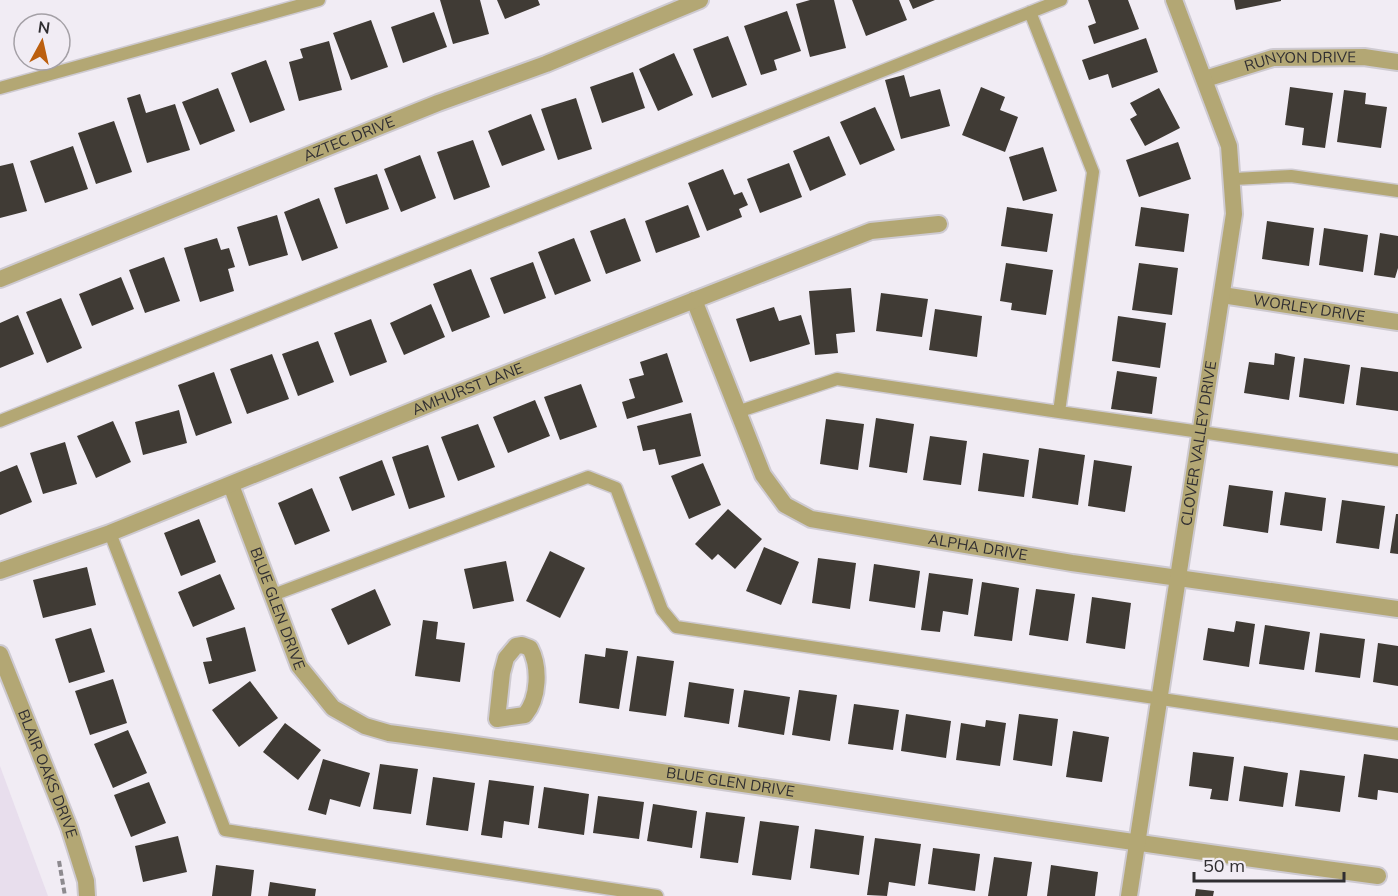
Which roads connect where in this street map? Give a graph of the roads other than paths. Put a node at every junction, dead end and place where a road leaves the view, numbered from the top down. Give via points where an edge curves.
1 (319, 0) edge
2 (700, 0) edge
3 (1061, 0) edge
4 (1174, 0) edge
5 (1030, 12) junction
6 (1398, 62) edge
7 (1205, 79) junction
8 (0, 88) edge
9 (1234, 179) junction
10 (1398, 191) edge
11 (939, 224) dead end
12 (0, 279) edge
13 (1222, 295) junction
14 (694, 300) junction
15 (1398, 322) edge
16 (737, 412) junction
17 (1059, 412) junction
18 (0, 421) edge
19 (1201, 431) junction
20 (1398, 460) edge
21 (231, 485) junction
22 (110, 533) junction
23 (0, 571) edge
24 (1178, 578) junction
25 (273, 595) junction
26 (1398, 609) edge
27 (0, 654) edge
28 (1159, 699) junction
29 (497, 719) dead end
30 (1398, 734) edge
31 (493, 747) junction
32 (1137, 845) junction
33 (1378, 876) dead end
34 (87, 896) edge
35 (657, 896) edge
36 (1129, 896) edge

1 - 8 lane
2 - 12 street, AZTEC DRIVE
3 - 5 lane
4 - 7 street, CLOVER VALLEY DRIVE
5 - 17 lane via 1093,172
5 - 18 lane
6 - 7 street, RUNYON DRIVE via 1364,57 1273,58
7 - 9 street, CLOVER VALLEY DRIVE via 1229,146
9 - 10 lane via 1291,176
9 - 13 street, CLOVER VALLEY DRIVE via 1234,214
11 - 14 street, AMHURST LANE via 871,231
13 - 15 street, WORLEY DRIVE
13 - 19 street, CLOVER VALLEY DRIVE
14 - 16 street, ALPHA DRIVE
14 - 21 street, AMHURST LANE
16 - 17 lane via 837,379
16 - 24 street, ALPHA DRIVE via 772,490 784,505 811,519
17 - 19 lane
19 - 20 lane
19 - 24 street, CLOVER VALLEY DRIVE
21 - 22 street, AMHURST LANE
21 - 25 street, BLUE GLEN DRIVE
22 - 23 street, AMHURST LANE
22 - 35 lane via 225,830
24 - 26 street, ALPHA DRIVE
24 - 28 street, CLOVER VALLEY DRIVE
25 - 28 lane via 588,477 616,488 662,610 676,627
25 - 31 street, BLUE GLEN DRIVE via 299,666 333,708 365,726 389,733
27 - 34 street, BLAIR OAKS DRIVE via 69,827
28 - 30 lane
28 - 32 street, CLOVER VALLEY DRIVE
29 - 31 street
31 - 32 street, BLUE GLEN DRIVE
32 - 33 street, BLUE GLEN DRIVE
32 - 36 street, CLOVER VALLEY DRIVE

